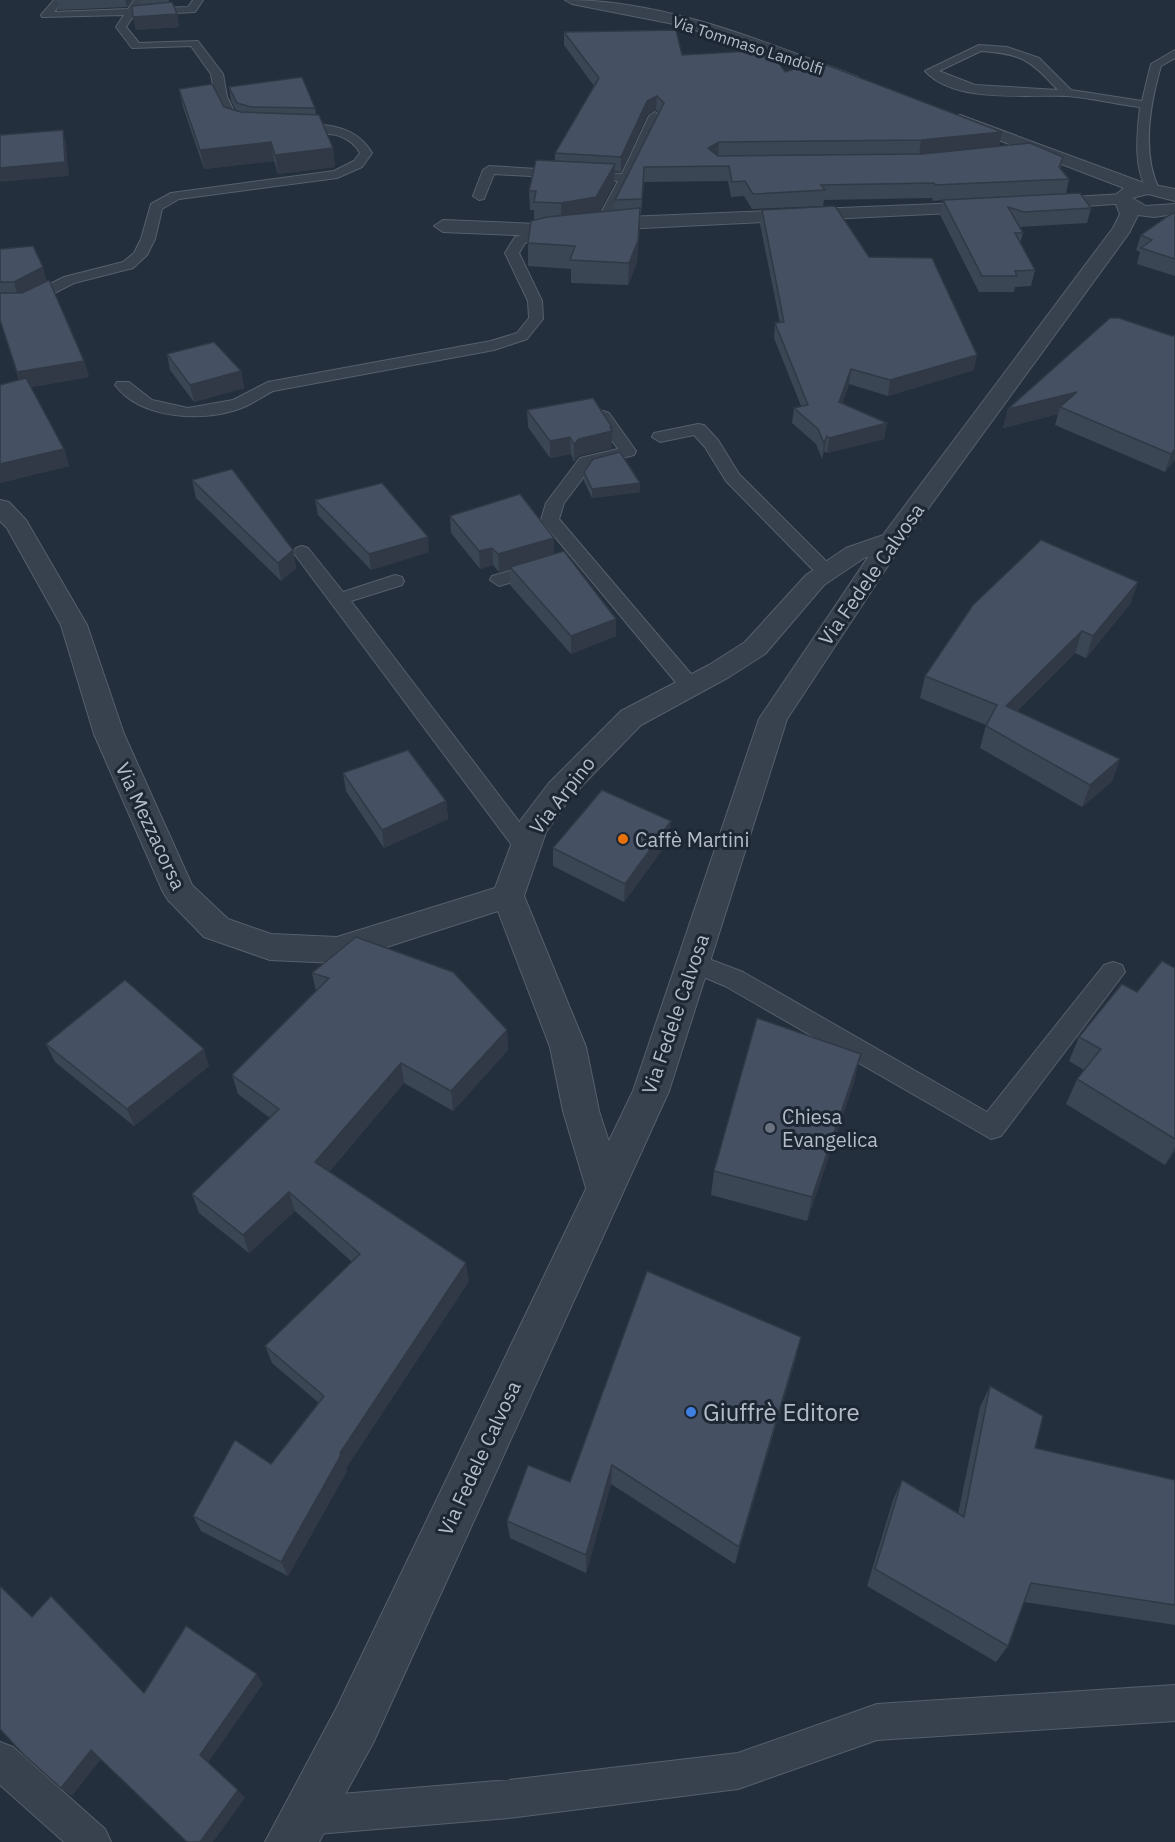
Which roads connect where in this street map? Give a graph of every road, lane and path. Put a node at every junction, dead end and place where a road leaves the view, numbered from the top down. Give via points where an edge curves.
1 (59, 0) edge
2 (139, 0) edge
3 (198, 0) edge
4 (572, 0) edge
5 (129, 13) junction
6 (1175, 53) edge
7 (865, 85) edge
8 (1067, 93) junction
9 (1148, 105) junction
10 (941, 113) edge
11 (655, 116) edge
12 (264, 127) edge
13 (283, 128) edge
14 (1039, 149) junction
15 (1009, 154) edge
16 (1089, 168) junction
17 (626, 178) junction
18 (1148, 189) junction
19 (479, 196) dead end
20 (1175, 196) edge
21 (1024, 205) edge
22 (1001, 206) edge
23 (1124, 206) junction
24 (1169, 211) edge
25 (602, 224) junction
26 (442, 225) dead end
27 (551, 231) junction
28 (0, 304) edge
29 (123, 385) dead end
30 (603, 416) edge
31 (660, 437) dead end
32 (0, 507) edge
33 (892, 540) junction
34 (302, 552) dead end
35 (581, 556) junction
36 (826, 572) junction
37 (499, 579) dead end
38 (395, 581) dead end
39 (339, 599) junction
40 (690, 686) junction
41 (525, 846) junction
42 (508, 896) junction
43 (693, 962) junction
44 (1113, 972) dead end
45 (604, 1188) junction
46 (1175, 1703) edge
47 (0, 1760) edge
48 (298, 1829) edge
49 (92, 1842) edge

1 - 5 lane via 46,15
2 - 5 lane
3 - 5 lane via 191,10
4 - 7 street, Via Tommaso Landolfi via 677,20 756,44
5 - 12 lane via 122,27 136,46 194,43 217,74 221,97 233,121
6 - 9 lane via 1156,64
8 - 8 lane via 967,88 931,71 979,48 1007,50 1035,60
8 - 9 lane
9 - 18 lane via 1141,154
10 - 14 street
11 - 17 lane
13 - 28 lane via 348,133 361,141 366,153 358,164 337,174 176,196 156,207 148,239 140,255 128,265 69,280 22,304
14 - 15 street
14 - 16 street
16 - 18 street
16 - 23 street
17 - 19 lane via 489,170
17 - 25 lane
18 - 20 street
18 - 23 street
21 - 23 street
22 - 25 street
23 - 24 street
23 - 33 street, Via Fedele Calvosa
25 - 27 street
26 - 27 street
27 - 29 lane via 520,240 512,253 535,301 536,319 522,336 494,345 268,387 238,404 188,413 147,404
30 - 35 lane via 628,451 586,462 555,503 550,520
31 - 36 lane via 698,429 732,477
32 - 42 street, Via Mezzacorsa via 18,525 74,625 109,734 179,892 216,928 270,947 337,950
33 - 36 street, Via Arpino via 855,553
33 - 43 street, Via Fedele Calvosa via 773,719
34 - 39 lane
35 - 37 lane
35 - 40 lane
36 - 40 street, Via Arpino via 755,648
38 - 39 lane
39 - 41 lane
40 - 41 street, Via Arpino via 631,718 598,748 560,790 531,829
41 - 42 street, Via Arpino
42 - 45 street via 568,1047 581,1111
43 - 44 lane via 734,978 991,1128
43 - 45 street, Via Fedele Calvosa via 651,1091
45 - 48 street, Via Fedele Calvosa via 355,1725
46 - 48 lane via 877,1722 738,1771
47 - 49 lane

